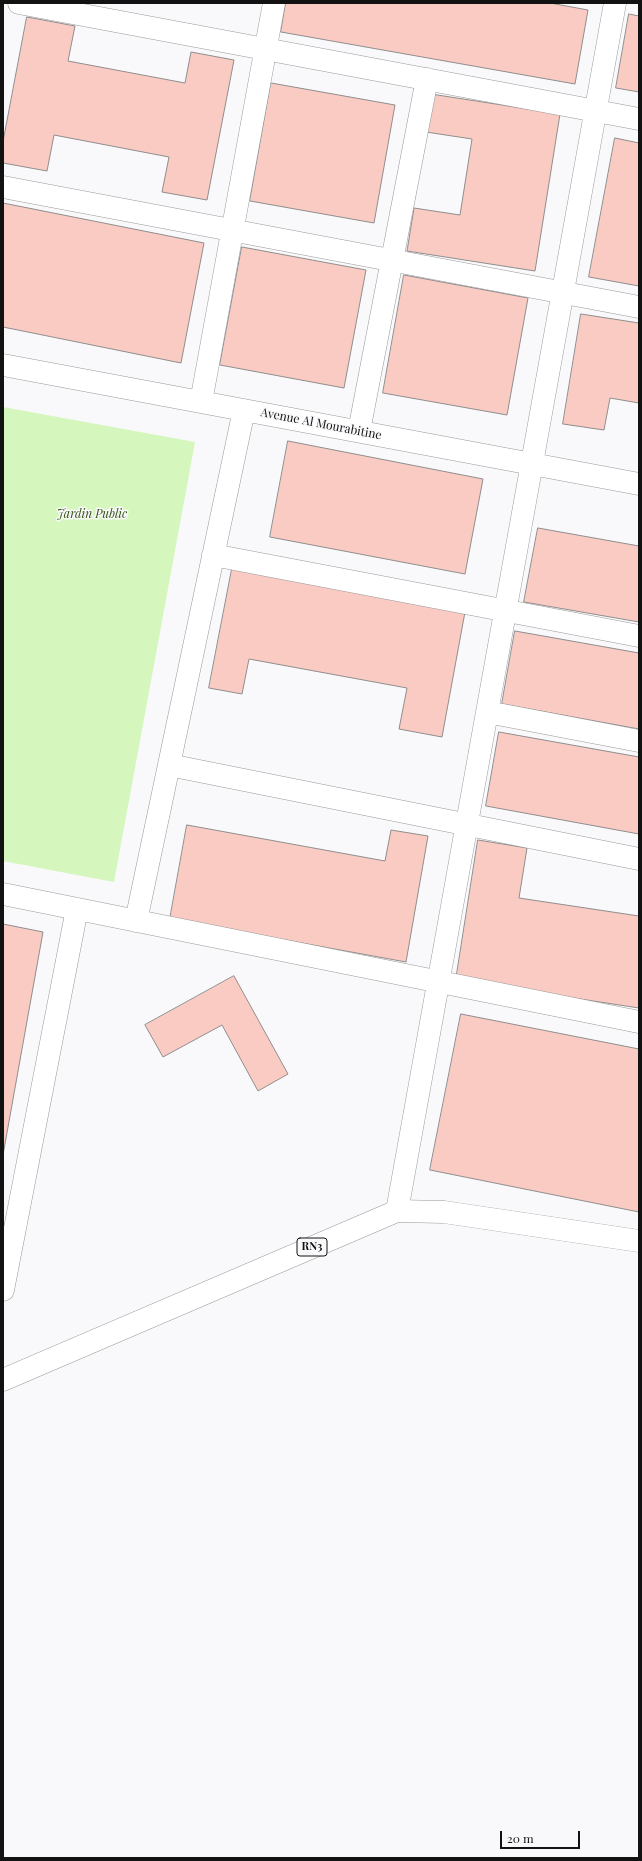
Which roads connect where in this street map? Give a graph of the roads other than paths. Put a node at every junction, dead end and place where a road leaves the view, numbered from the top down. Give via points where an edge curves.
1 (19, 3) edge
2 (274, 3) edge
3 (615, 3) edge
4 (266, 49) junction
5 (426, 79) junction
6 (596, 111) junction
7 (639, 119) edge
8 (3, 187) edge
9 (232, 230) junction
10 (392, 261) junction
11 (563, 293) junction
12 (639, 307) edge
13 (3, 365) edge
14 (201, 402) junction
15 (244, 410) junction
16 (359, 431) junction
17 (532, 464) junction
18 (639, 484) edge
19 (213, 555) junction
20 (505, 611) junction
21 (639, 636) edge
22 (487, 712) junction
23 (639, 741) edge
24 (169, 765) junction
25 (467, 825) junction
26 (639, 859) edge
27 (3, 894) edge
28 (77, 909) junction
29 (136, 921) junction
30 (438, 981) junction
31 (639, 1022) edge
32 (397, 1211) junction
33 (639, 1241) edge
34 (3, 1290) edge
35 (3, 1380) edge

1 - 4 street
2 - 4 street
3 - 6 street
4 - 5 street
4 - 9 street
5 - 6 street
5 - 10 street
6 - 7 street
6 - 11 street
8 - 9 street
9 - 10 street
9 - 14 street
10 - 11 street
10 - 16 street
11 - 12 street
11 - 17 street
13 - 14 street, Avenue Al Mourabitine
14 - 15 street, Avenue Al Mourabitine
15 - 16 street, Avenue Al Mourabitine
15 - 19 street
16 - 17 street, Avenue Al Mourabitine
17 - 18 street, Avenue Al Mourabitine
17 - 20 street
19 - 20 street
19 - 24 street
20 - 21 street
20 - 22 street
22 - 23 street
22 - 25 street
24 - 25 street
24 - 29 street
25 - 26 street
25 - 30 street
27 - 28 street
28 - 29 street
28 - 34 street
29 - 30 street
30 - 31 street
30 - 32 street
32 - 33 street, RN3 via 444,1212
32 - 35 street, RN3

